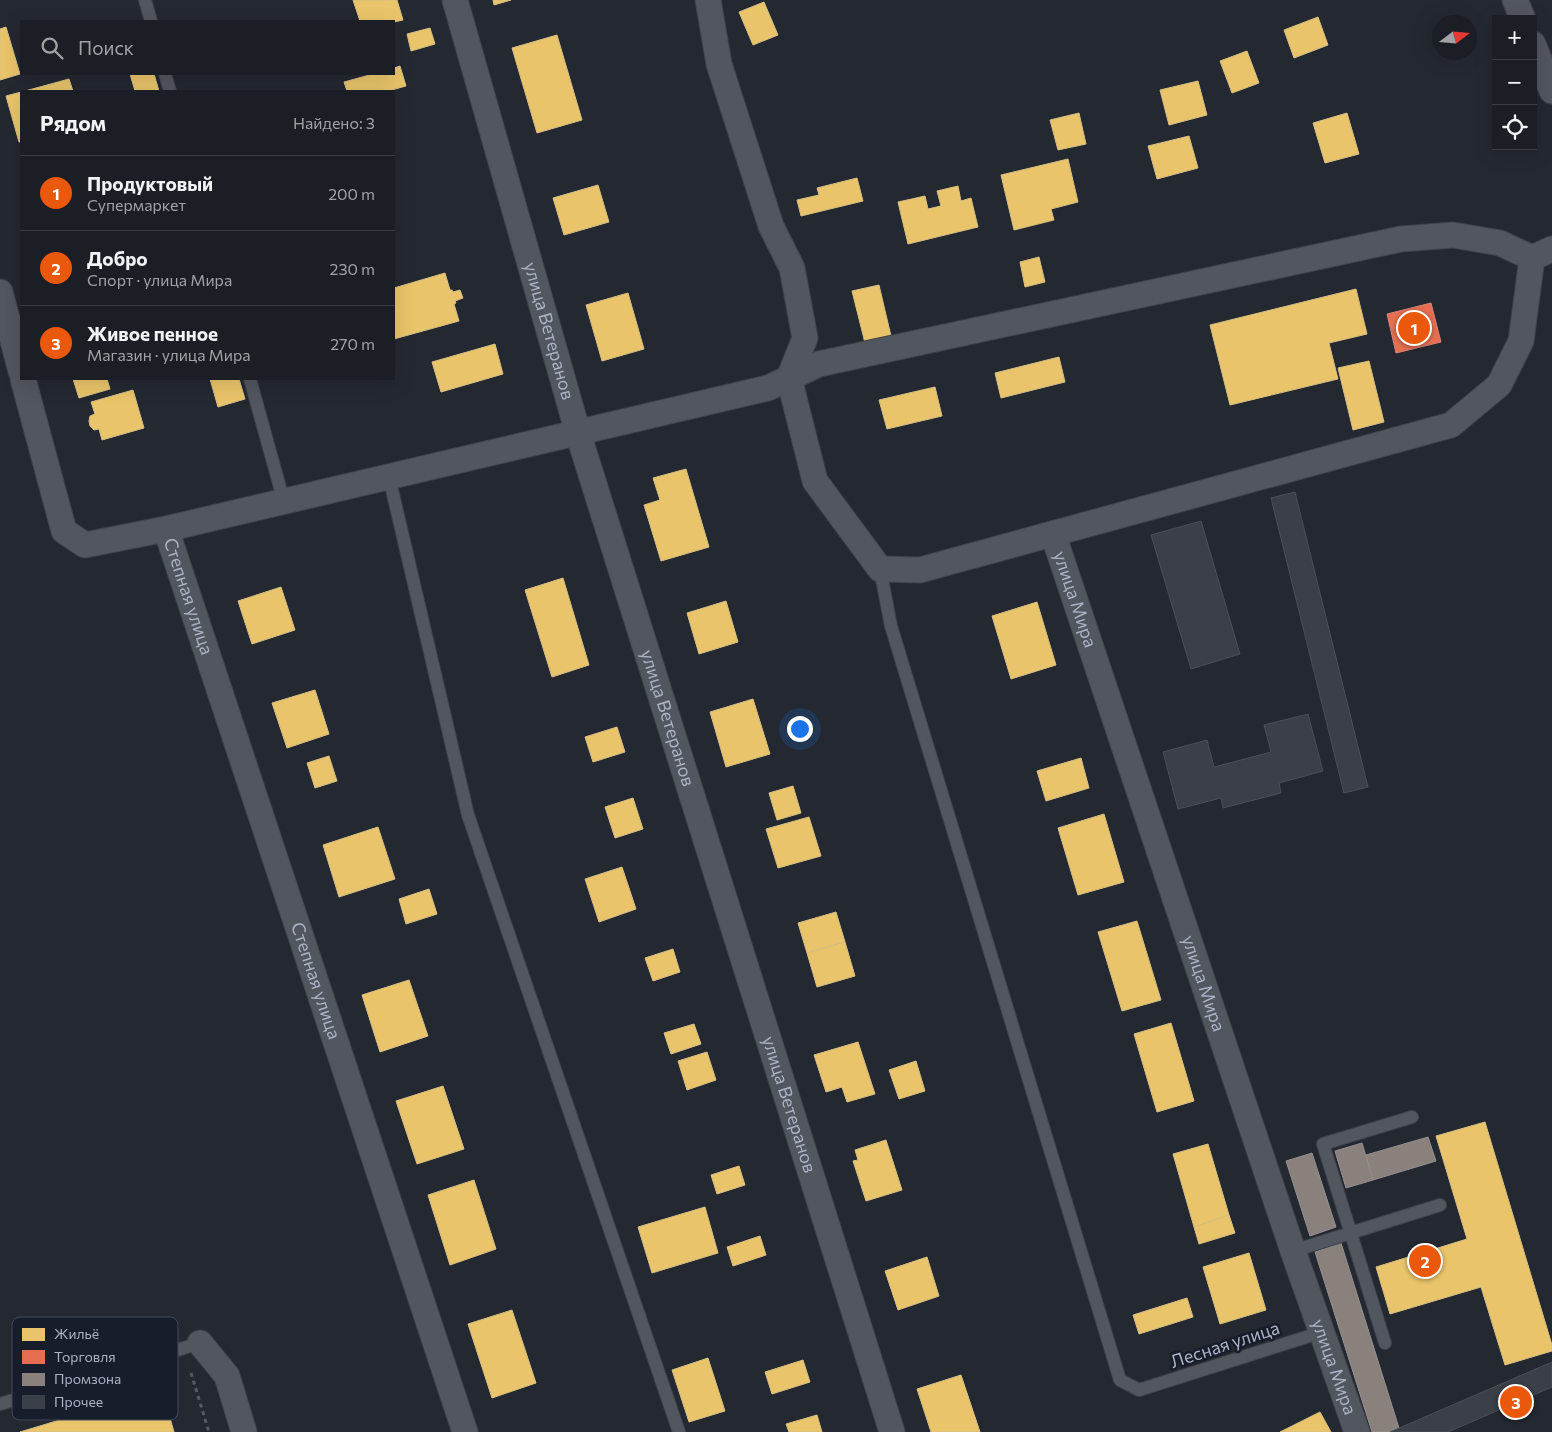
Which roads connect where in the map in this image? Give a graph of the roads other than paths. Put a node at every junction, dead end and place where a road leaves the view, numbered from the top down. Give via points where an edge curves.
1 (145, 0) edge
2 (455, 0) edge
3 (708, 0) edge
4 (1516, 0) edge
5 (1522, 15) edge
6 (151, 20) edge
7 (1537, 54) edge
8 (166, 75) edge
9 (170, 90) edge
10 (1552, 91) edge
11 (1542, 254) edge
12 (0, 292) edge
13 (20, 367) edge
14 (789, 378) junction
15 (23, 380) edge
16 (250, 380) edge
17 (578, 433) junction
18 (389, 477) junction
19 (284, 502) junction
20 (166, 529) junction
21 (1053, 534) junction
22 (880, 568) junction
23 (1412, 1118) dead end
24 (1440, 1205) dead end
25 (1351, 1233) junction
26 (1293, 1251) junction
27 (1322, 1332) junction
28 (1385, 1343) dead end
29 (192, 1346) joint
30 (178, 1350) edge
31 (12, 1400) edge
32 (0, 1404) edge
33 (244, 1432) edge
34 (465, 1432) edge
35 (679, 1432) edge
36 (892, 1432) edge
37 (1357, 1432) edge

1 - 6 lane
2 - 17 street, улица Ветеранов
3 - 14 street via 719,64 771,226 792,268 805,338
4 - 5 street
7 - 10 street
8 - 9 lane
11 - 14 street via 1453,235 1402,239 819,364
11 - 21 street via 1521,341 1500,386 1451,425
12 - 13 street
14 - 17 street via 768,388
14 - 22 street via 815,481
15 - 20 street via 64,531 85,546
16 - 19 lane
17 - 18 street
17 - 36 street, улица Ветеранов
18 - 19 street
18 - 35 lane via 468,815
19 - 20 street
20 - 34 street, Степная улица
21 - 22 street via 920,570
21 - 26 street, улица Мира
22 - 27 lane, Лесная улица via 891,626 1120,1380 1139,1390
23 - 25 lane via 1323,1144
24 - 25 lane
25 - 26 lane
25 - 28 lane
26 - 27 street, улица Мира
27 - 37 street, улица Мира
29 - 30 lane
29 - 33 street via 227,1376
31 - 32 lane

